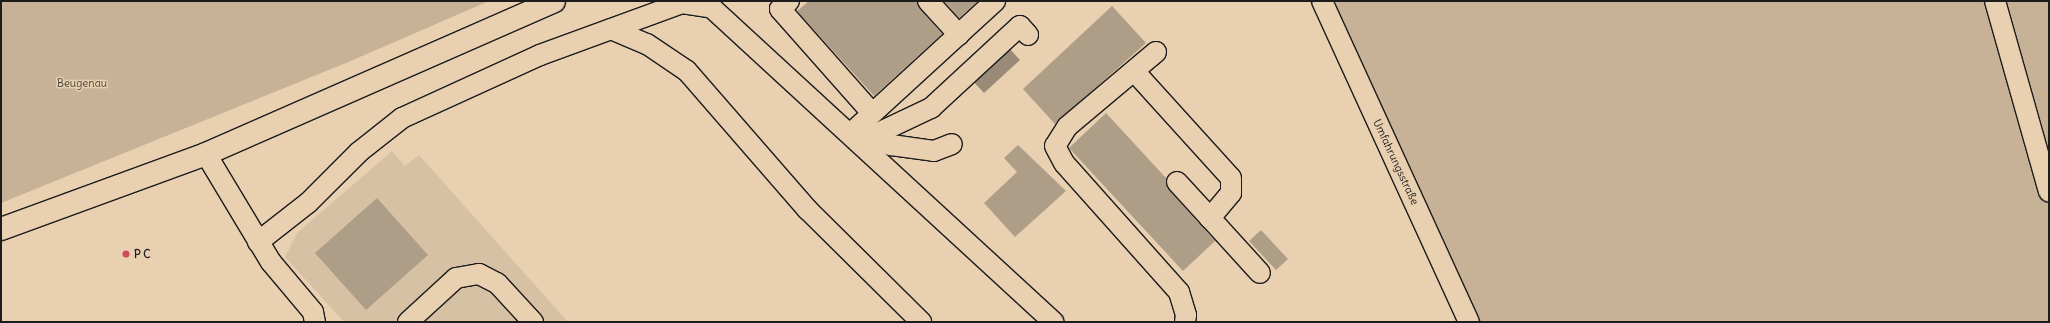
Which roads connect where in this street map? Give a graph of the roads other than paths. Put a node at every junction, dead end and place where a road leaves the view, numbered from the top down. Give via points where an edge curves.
1 (554, 1) edge
2 (790, 1) edge
3 (928, 1) edge
4 (996, 1) edge
5 (1322, 1) edge
6 (1994, 1) edge
7 (611, 29) junction
8 (959, 34) junction
9 (1028, 34) dead end
10 (1156, 52) dead end
11 (1134, 71) junction
12 (872, 114) junction
13 (858, 138) junction
14 (952, 144) dead end
15 (206, 154) junction
16 (1177, 182) dead end
17 (2049, 192) edge
18 (1210, 218) junction
19 (1, 229) edge
20 (258, 242) junction
21 (1260, 273) dead end
22 (317, 319) edge
23 (408, 322) edge
24 (533, 322) edge
25 (921, 322) edge
26 (1053, 322) edge
27 (1185, 322) edge
28 (1469, 322) edge

1 - 15 main road
2 - 12 street via 780,9
3 - 8 street
4 - 8 street
5 - 28 street, Umfahrungsstraße
6 - 17 street
7 - 13 street via 682,4 712,8
7 - 20 street via 540,55 402,118 359,152 308,203
7 - 25 street via 647,44 687,71 807,209
8 - 12 street
9 - 13 street via 1020,26 931,108
10 - 11 street
11 - 18 street via 1231,178 1231,194
11 - 27 street via 1067,127 1055,146 1064,163 1179,292 1186,315
12 - 13 street
13 - 14 street via 934,151
13 - 26 street
15 - 19 main road
15 - 20 street
16 - 18 street
18 - 21 street
20 - 22 street
23 - 24 street via 456,278 480,274 497,283

